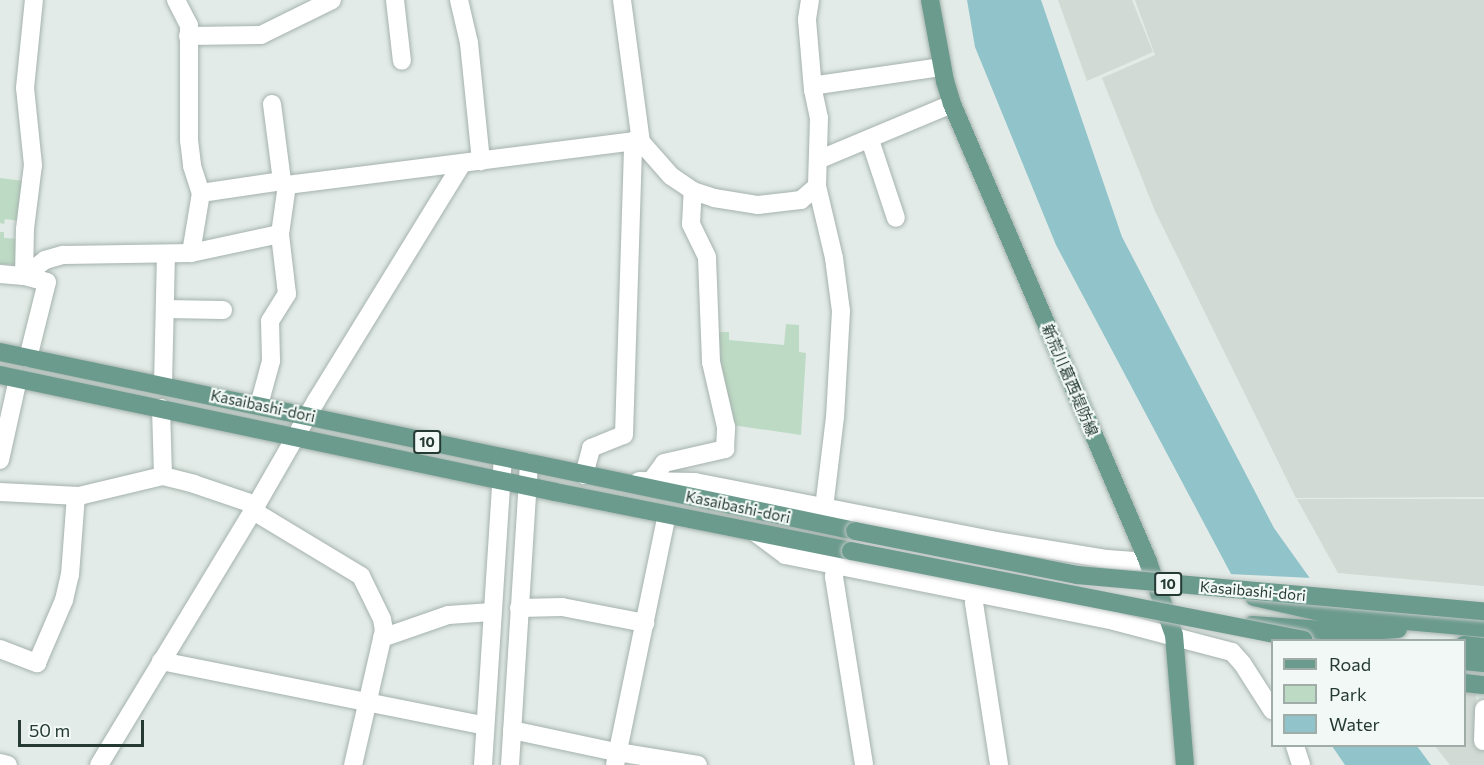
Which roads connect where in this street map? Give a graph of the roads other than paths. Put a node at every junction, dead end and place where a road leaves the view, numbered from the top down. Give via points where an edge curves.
1 (34, 0) edge
2 (176, 0) edge
3 (332, 0) edge
4 (395, 0) edge
5 (459, 0) edge
6 (622, 0) edge
7 (810, 0) edge
8 (930, 0) edge
9 (188, 36) junction
10 (402, 61) dead end
11 (942, 67) junction
12 (813, 90) junction
13 (272, 104) dead end
14 (952, 104) junction
15 (870, 140) junction
16 (637, 142) junction
17 (818, 160) junction
18 (481, 161) junction
19 (462, 164) junction
20 (284, 183) junction
21 (817, 186) junction
22 (693, 191) junction
23 (201, 193) junction
24 (896, 218) dead end
25 (280, 234) junction
26 (191, 254) junction
27 (166, 255) junction
28 (0, 274) edge
29 (24, 276) junction
30 (166, 309) junction
31 (223, 310) dead end
32 (0, 352) edge
33 (28, 358) junction
34 (9, 377) edge
35 (163, 385) junction
36 (259, 405) junction
37 (161, 408) junction
38 (307, 416) junction
39 (295, 436) junction
40 (503, 458) junction
41 (0, 460) edge
42 (529, 463) junction
43 (584, 475) junction
44 (163, 476) junction
45 (501, 481) junction
46 (616, 481) junction
47 (651, 481) junction
48 (526, 486) junction
49 (0, 492) edge
50 (76, 496) junction
51 (824, 508) junction
52 (254, 509) junction
53 (667, 515) junction
54 (756, 533) junction
55 (1148, 562) junction
56 (836, 564) junction
57 (1216, 588) junction
58 (975, 594) junction
59 (519, 608) junction
60 (1484, 611) edge
61 (492, 612) junction
62 (645, 623) junction
63 (1210, 624) junction
64 (1463, 626) junction
65 (1484, 628) edge
66 (1174, 635) junction
67 (382, 638) junction
68 (1297, 639) edge
69 (1466, 645) edge
70 (1484, 647) edge
71 (0, 649) edge
72 (160, 661) junction
73 (1466, 661) edge
74 (1484, 663) edge
75 (1466, 683) edge
76 (1484, 685) edge
77 (367, 702) junction
78 (1271, 708) edge
79 (1484, 709) edge
80 (485, 726) junction
81 (512, 730) junction
82 (1483, 741) edge
83 (1295, 747) edge
84 (617, 759) edge
85 (0, 763) edge
86 (8, 765) edge
87 (99, 765) edge
88 (353, 765) edge
89 (483, 765) edge
90 (510, 765) edge
91 (699, 765) edge
92 (864, 765) edge
93 (999, 765) edge
94 (1185, 765) edge
95 (1301, 765) edge

1 - 29 street via 25,88 33,165
2 - 9 street via 189,25
3 - 9 street via 261,35
4 - 10 street
5 - 18 street via 469,43
6 - 16 street
7 - 12 street via 807,20
8 - 11 main road, 新荒川葛西堤防線
9 - 23 street via 189,140
11 - 12 street via 818,85
11 - 14 main road, 新荒川葛西堤防線
12 - 17 street via 819,118
13 - 20 street
14 - 15 street
14 - 55 main road, 新荒川葛西堤防線
15 - 17 street
15 - 24 street
16 - 18 street
16 - 22 street via 671,176
16 - 43 street via 624,435 591,448
17 - 21 street
18 - 19 street
19 - 20 street
19 - 38 street
20 - 23 street
20 - 25 street
21 - 22 street via 801,200 758,205
21 - 51 street via 834,258 841,311 835,417
22 - 47 street via 692,224 707,257 711,362 726,427 725,449 664,463
23 - 26 street
25 - 26 street
25 - 36 street via 287,294 270,321 271,361
26 - 27 street
27 - 29 street via 63,255 45,260
27 - 30 street
28 - 29 street
29 - 33 street via 47,282
30 - 31 street
30 - 35 street
32 - 33 main road, Kasaibashi-dori / 10
33 - 35 main road, Kasaibashi-dori / 10
34 - 37 main road, Kasaibashi-dori / 10
34 - 41 street
35 - 36 main road, Kasaibashi-dori / 10
36 - 38 main road, Kasaibashi-dori / 10
37 - 39 main road, Kasaibashi-dori / 10
37 - 44 street
38 - 39 street
38 - 40 main road, Kasaibashi-dori / 10
39 - 45 main road, Kasaibashi-dori / 10
39 - 52 street
40 - 42 main road, Kasaibashi-dori / 10
40 - 45 street
42 - 43 main road, Kasaibashi-dori / 10
42 - 48 street
43 - 46 main road, Kasaibashi-dori / 10
44 - 50 street
44 - 52 street via 247,502
45 - 48 main road, Kasaibashi-dori / 10
45 - 61 street
46 - 47 street
46 - 57 main road, Kasaibashi-dori / 10, bridge via 1077,575
47 - 51 street via 695,482
48 - 53 main road, Kasaibashi-dori / 10
48 - 59 street
49 - 50 street
50 - 71 street via 64,600 37,663
51 - 55 street via 1107,560
52 - 67 street via 361,576 382,619
52 - 72 street
53 - 54 main road, Kasaibashi-dori / 10
53 - 62 street
54 - 56 street via 785,555
54 - 63 main road, Kasaibashi-dori / 10, bridge
55 - 66 main road, 新荒川葛西堤防線
56 - 58 street
56 - 92 street via 834,577
57 - 60 main road, Kasaibashi-dori / 10, bridge
57 - 64 main road, bridge via 1329,614
58 - 66 street
58 - 93 street
59 - 62 street via 562,607
59 - 81 street
61 - 67 street via 448,615
61 - 80 street
62 - 84 street
63 - 64 main road, bridge via 1351,632
63 - 68 main road, Kasaibashi-dori / 10, bridge
64 - 65 main road
66 - 78 street via 1232,652
66 - 94 main road, 新荒川葛西堤防線
67 - 77 street
69 - 70 main road
72 - 77 street
72 - 87 street
73 - 74 main road
75 - 76 main road
77 - 80 street
77 - 88 street
79 - 82 street
80 - 89 street
81 - 84 street
81 - 90 street
83 - 95 street
84 - 91 street
85 - 86 street

